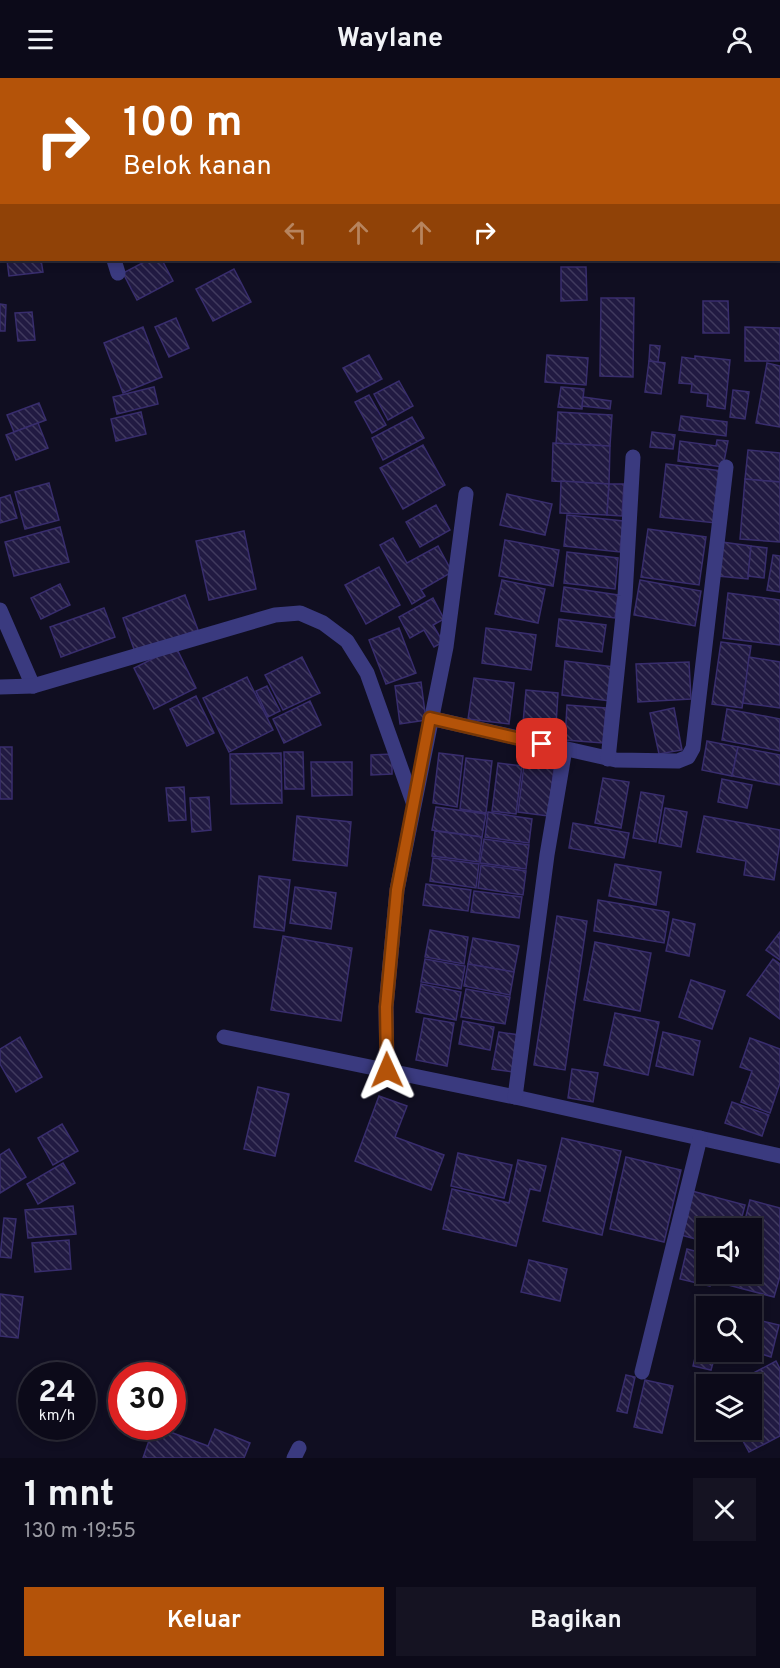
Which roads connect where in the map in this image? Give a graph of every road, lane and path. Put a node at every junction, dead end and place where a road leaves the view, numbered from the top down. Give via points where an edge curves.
1 (633, 456) dead end
2 (726, 467) dead end
3 (466, 494) dead end
4 (0, 610) edge
5 (33, 686) junction
6 (0, 687) edge
7 (430, 718) junction
8 (565, 749) junction
9 (608, 759) junction
10 (414, 803) junction
11 (224, 1037) dead end
12 (387, 1070) junction
13 (515, 1097) junction
14 (700, 1138) junction
15 (780, 1156) edge
16 (642, 1372) dead end

1 - 9 street via 625,596
2 - 9 street via 693,748 688,757 678,761
3 - 7 street via 446,647
4 - 5 street
5 - 6 street
5 - 10 street via 275,615 300,613 323,622 347,641 367,673
7 - 8 street
7 - 10 street
8 - 9 street
8 - 13 street
10 - 12 street via 397,890 386,1007
11 - 12 street
12 - 13 street
13 - 14 street
14 - 15 street
14 - 16 street

